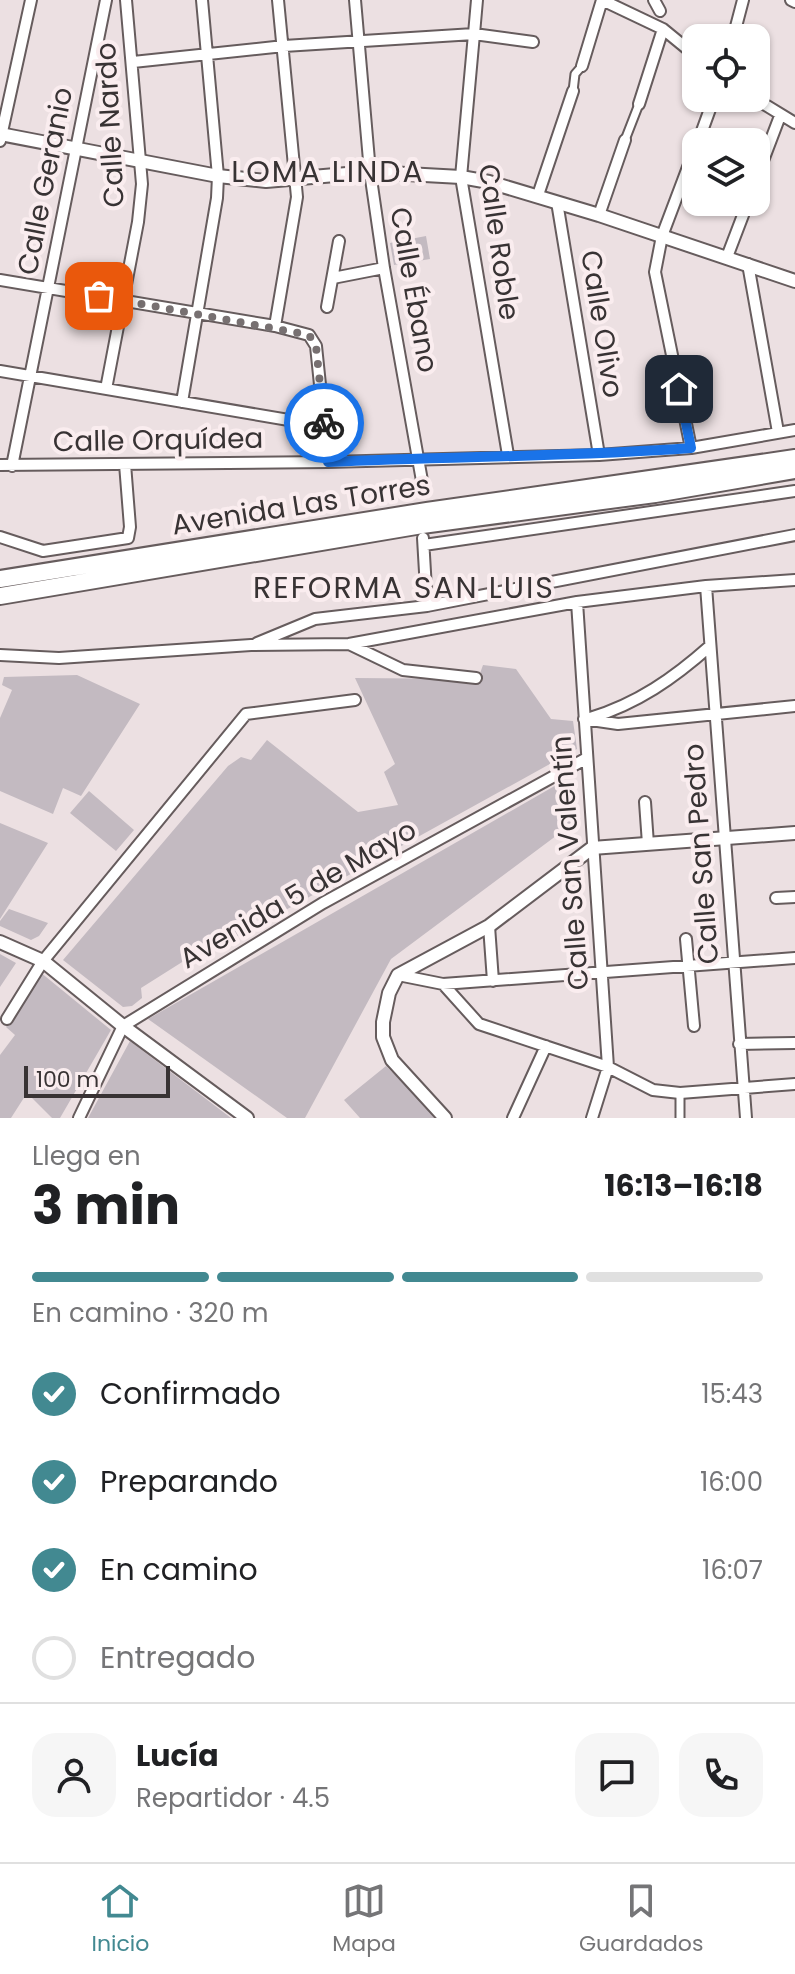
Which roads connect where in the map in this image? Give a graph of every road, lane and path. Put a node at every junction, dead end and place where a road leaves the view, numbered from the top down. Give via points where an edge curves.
1 (31, 0) edge
2 (106, 0) edge
3 (126, 0) edge
4 (202, 0) edge
5 (278, 0) edge
6 (355, 0) edge
7 (477, 0) edge
8 (602, 0) edge
9 (654, 0) edge
10 (743, 0) edge
11 (660, 11) dead end
12 (737, 24) edge
13 (663, 29) junction
14 (474, 34) junction
15 (359, 41) junction
16 (533, 42) dead end
17 (682, 45) edge
18 (284, 46) junction
19 (207, 53) junction
20 (133, 62) junction
21 (582, 66) joint
22 (573, 91) joint
23 (639, 104) joint
24 (770, 109) edge
25 (780, 116) junction
26 (795, 123) edge
27 (0, 137) edge
28 (625, 140) joint
29 (770, 142) edge
30 (76, 148) junction
31 (142, 160) junction
32 (370, 172) junction
33 (218, 176) junction
34 (461, 177) junction
35 (296, 178) junction
36 (682, 183) edge
37 (538, 195) junction
38 (557, 202) junction
39 (599, 215) junction
40 (743, 216) edge
41 (662, 236) junction
42 (339, 241) dead end
43 (727, 257) junction
44 (748, 264) junction
45 (384, 268) junction
46 (333, 278) junction
47 (795, 279) edge
48 (0, 280) edge
49 (48, 288) junction
50 (124, 300) junction
51 (327, 307) dead end
52 (198, 313) junction
53 (275, 326) junction
54 (0, 371) edge
55 (30, 375) junction
56 (106, 389) junction
57 (182, 402) junction
58 (324, 426) junction
59 (795, 430) edge
60 (778, 432) junction
61 (691, 448) junction
62 (795, 451) edge
63 (508, 455) junction
64 (599, 455) junction
65 (419, 458) junction
66 (795, 458) edge
67 (328, 462) junction
68 (125, 464) junction
69 (6, 466) edge
70 (795, 470) edge
71 (714, 477) junction
72 (795, 480) edge
73 (657, 487) junction
74 (795, 491) edge
75 (424, 492) dead end
76 (795, 535) edge
77 (0, 537) edge
78 (0, 579) edge
79 (795, 580) edge
80 (706, 586) junction
81 (37, 590) junction
82 (0, 596) edge
83 (577, 602) junction
84 (427, 606) junction
85 (0, 607) edge
86 (349, 644) junction
87 (251, 645) junction
88 (710, 646) junction
89 (0, 655) edge
90 (476, 678) dead end
91 (355, 700) dead end
92 (795, 706) edge
93 (715, 713) junction
94 (584, 719) junction
95 (587, 758) junction
96 (645, 802) dead end
97 (795, 833) edge
98 (724, 839) junction
99 (648, 844) junction
100 (592, 848) junction
101 (795, 897) edge
102 (776, 898) dead end
103 (489, 926) junction
104 (686, 939) dead end
105 (0, 942) edge
106 (795, 958) edge
107 (43, 961) junction
108 (734, 962) junction
109 (689, 966) junction
110 (601, 973) junction
111 (398, 975) junction
112 (493, 981) junction
113 (443, 984) junction
114 (7, 1019) dead end
115 (123, 1026) junction
116 (694, 1026) dead end
117 (795, 1043) edge
118 (739, 1044) junction
119 (546, 1046) junction
120 (608, 1067) junction
121 (795, 1084) edge
122 (742, 1087) junction
123 (680, 1093) junction
124 (79, 1118) edge
125 (247, 1118) edge
126 (445, 1118) edge
127 (513, 1118) edge
128 (592, 1118) edge
129 (680, 1118) edge
130 (746, 1118) edge

1 - 27 street
2 - 30 street, Calle Geranio
3 - 20 street, Calle Nardo
4 - 19 street
5 - 18 street
6 - 15 street, Calle Ébano
7 - 14 street, Calle Roble
8 - 13 street
8 - 21 street
9 - 11 street
10 - 12 street
13 - 17 street
13 - 23 street
14 - 15 street
14 - 16 street
14 - 34 street, Calle Roble
15 - 18 street
15 - 32 street, Calle Ébano
18 - 19 street
18 - 35 street
19 - 20 street
19 - 33 street
20 - 31 street, Calle Nardo
21 - 22 street
22 - 37 street
23 - 28 street
24 - 25 street
25 - 26 street
25 - 29 street
27 - 30 street
28 - 39 street
30 - 31 street
30 - 49 street, Calle Geranio
31 - 33 street
31 - 50 street, Calle Nardo via 140,212
32 - 34 street
32 - 35 street
32 - 45 street, Calle Ébano
33 - 35 street
33 - 52 street
34 - 37 street
34 - 63 street, Calle Roble
35 - 53 street
36 - 41 street
37 - 38 street
38 - 39 street
38 - 64 street, Calle Olivo
39 - 41 street
40 - 43 street
41 - 43 street
41 - 61 street via 655,272
42 - 46 street
43 - 44 street
44 - 47 street
44 - 60 street
45 - 46 street
45 - 65 street, Calle Ébano
46 - 51 street
48 - 49 street
49 - 50 street
49 - 55 street, Calle Geranio
50 - 52 street
50 - 56 street, Calle Nardo
52 - 53 street
52 - 57 street
53 - 58 street via 313,339
54 - 55 street
55 - 56 street
55 - 69 street, Calle Geranio
56 - 57 street
57 - 58 street
58 - 67 street
59 - 60 street, Calle Orquídea
60 - 61 street, Calle Orquídea
61 - 64 street, Calle Orquídea
62 - 73 highway via 684,469
63 - 64 street, Calle Orquídea
63 - 65 street, Calle Orquídea
65 - 67 street, Calle Orquídea
65 - 75 street, Calle Ébano
66 - 71 highway
67 - 68 street, Calle Orquídea
68 - 69 street, Calle Orquídea
68 - 77 street via 128,538 43,551
70 - 71 highway
71 - 73 highway
72 - 73 highway via 696,495
73 - 78 highway, Avenida Las Torres via 427,511
73 - 81 highway, Avenida Las Torres
74 - 84 street via 424,541
76 - 84 street
79 - 80 street
80 - 83 street
80 - 88 street, Calle San Pedro
81 - 82 highway, Avenida Las Torres
81 - 85 highway via 14,605
83 - 86 street
83 - 94 street, Calle San Valentín
84 - 87 street via 315,619
86 - 87 street
86 - 90 street via 403,670
87 - 89 street via 59,658
88 - 93 street, Calle San Pedro
88 - 94 street via 651,692
91 - 107 street via 246,714
92 - 93 street
93 - 94 street via 618,724
93 - 98 street, Calle San Pedro
94 - 95 street, Calle San Valentín
95 - 100 street, Calle San Valentín
95 - 115 street, Avenida 5 de Mayo via 323,903
96 - 99 street
97 - 98 street
98 - 99 street
98 - 108 street, Calle San Pedro
99 - 100 street
100 - 103 street
100 - 110 street, Calle San Valentín
101 - 102 street
103 - 111 street
103 - 112 street
104 - 109 street
105 - 107 street
106 - 108 street
107 - 114 street
107 - 115 street
108 - 109 street
108 - 118 street, Calle San Pedro
109 - 110 street
109 - 116 street
110 - 112 street
110 - 120 street, Calle San Valentín
111 - 113 street
111 - 126 street via 384,1008 383,1037 392,1060
112 - 113 street
113 - 119 street via 479,1024
115 - 124 street
115 - 125 street
117 - 118 street
118 - 122 street, Calle San Pedro
119 - 120 street
119 - 127 street
120 - 123 street via 653,1090
120 - 128 street, Calle San Valentín
121 - 122 street
122 - 123 street
122 - 130 street, Calle San Pedro
123 - 129 street

